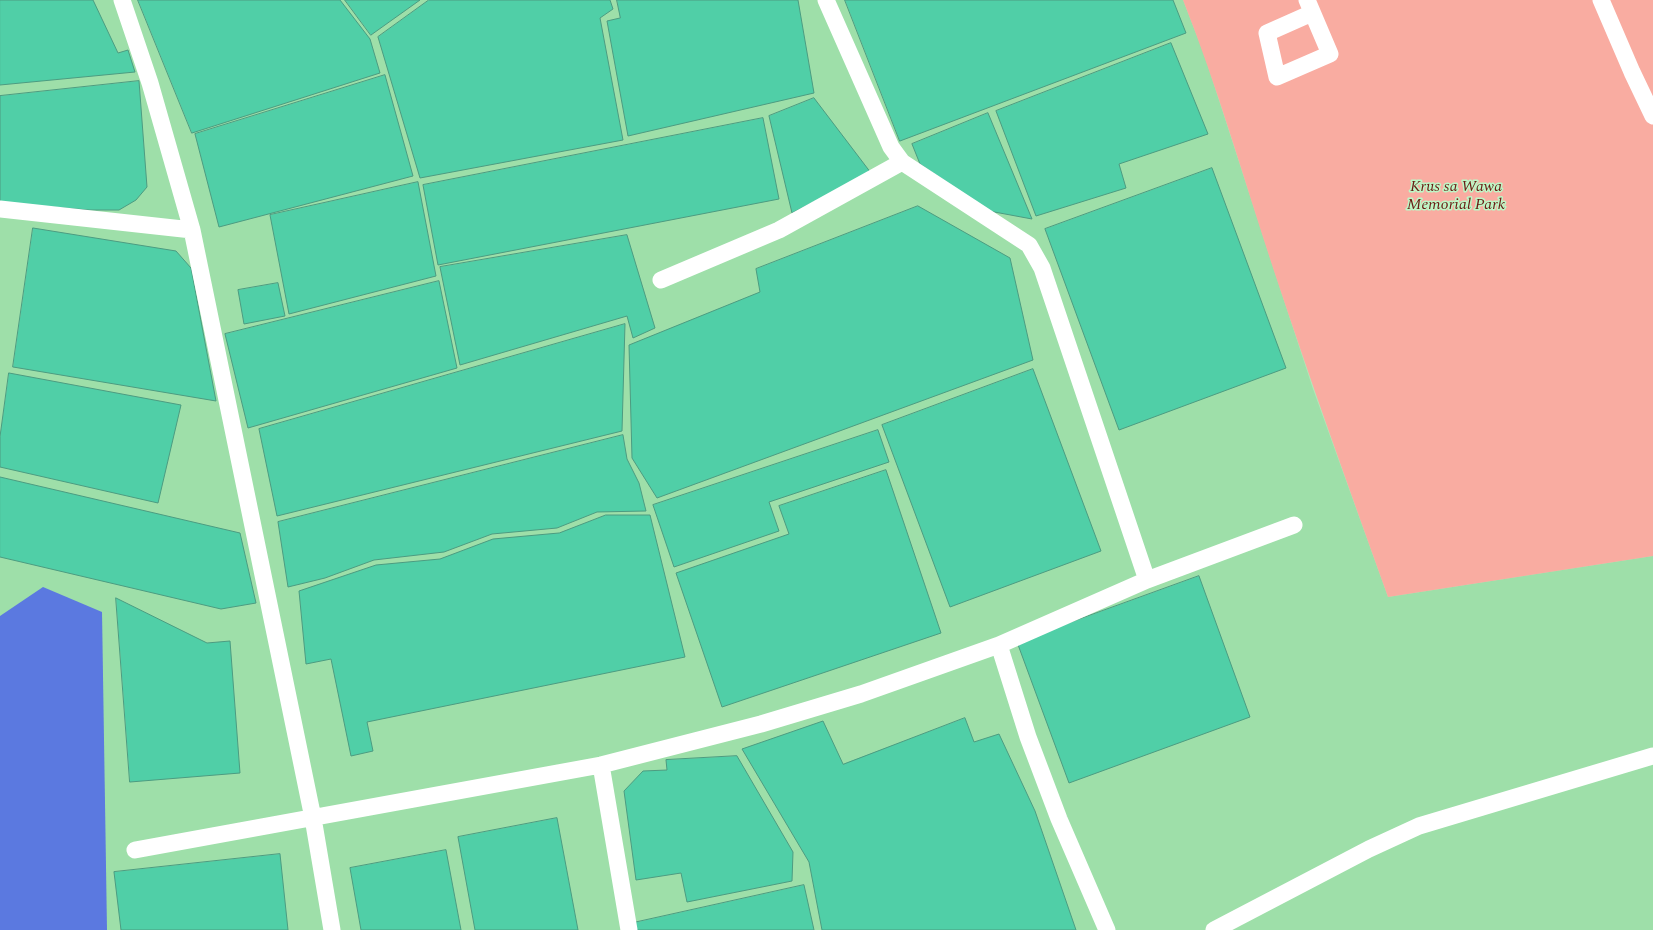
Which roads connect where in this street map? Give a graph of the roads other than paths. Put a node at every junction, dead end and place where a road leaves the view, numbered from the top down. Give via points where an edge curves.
1 (122, 0) edge
2 (826, 0) edge
3 (1601, 0) edge
4 (1653, 116) edge
5 (902, 162) junction
6 (0, 209) edge
7 (192, 230) junction
8 (661, 280) dead end
9 (1294, 525) dead end
10 (1147, 580) junction
11 (999, 645) junction
12 (1653, 756) edge
13 (601, 765) junction
14 (313, 818) junction
15 (135, 850) dead end
16 (332, 930) edge
17 (629, 930) edge
18 (1107, 930) edge
19 (1214, 930) edge

1 - 7 lane via 150,83
2 - 5 lane via 891,147
3 - 4 lane
5 - 8 lane via 778,230
5 - 10 lane via 1029,244 1042,268
6 - 7 lane
7 - 14 lane
9 - 10 lane
10 - 11 lane
11 - 13 lane via 861,694 761,724
11 - 18 lane via 1059,819
12 - 19 lane via 1419,826 1369,849
13 - 14 lane
13 - 17 lane
14 - 15 lane
14 - 16 lane

